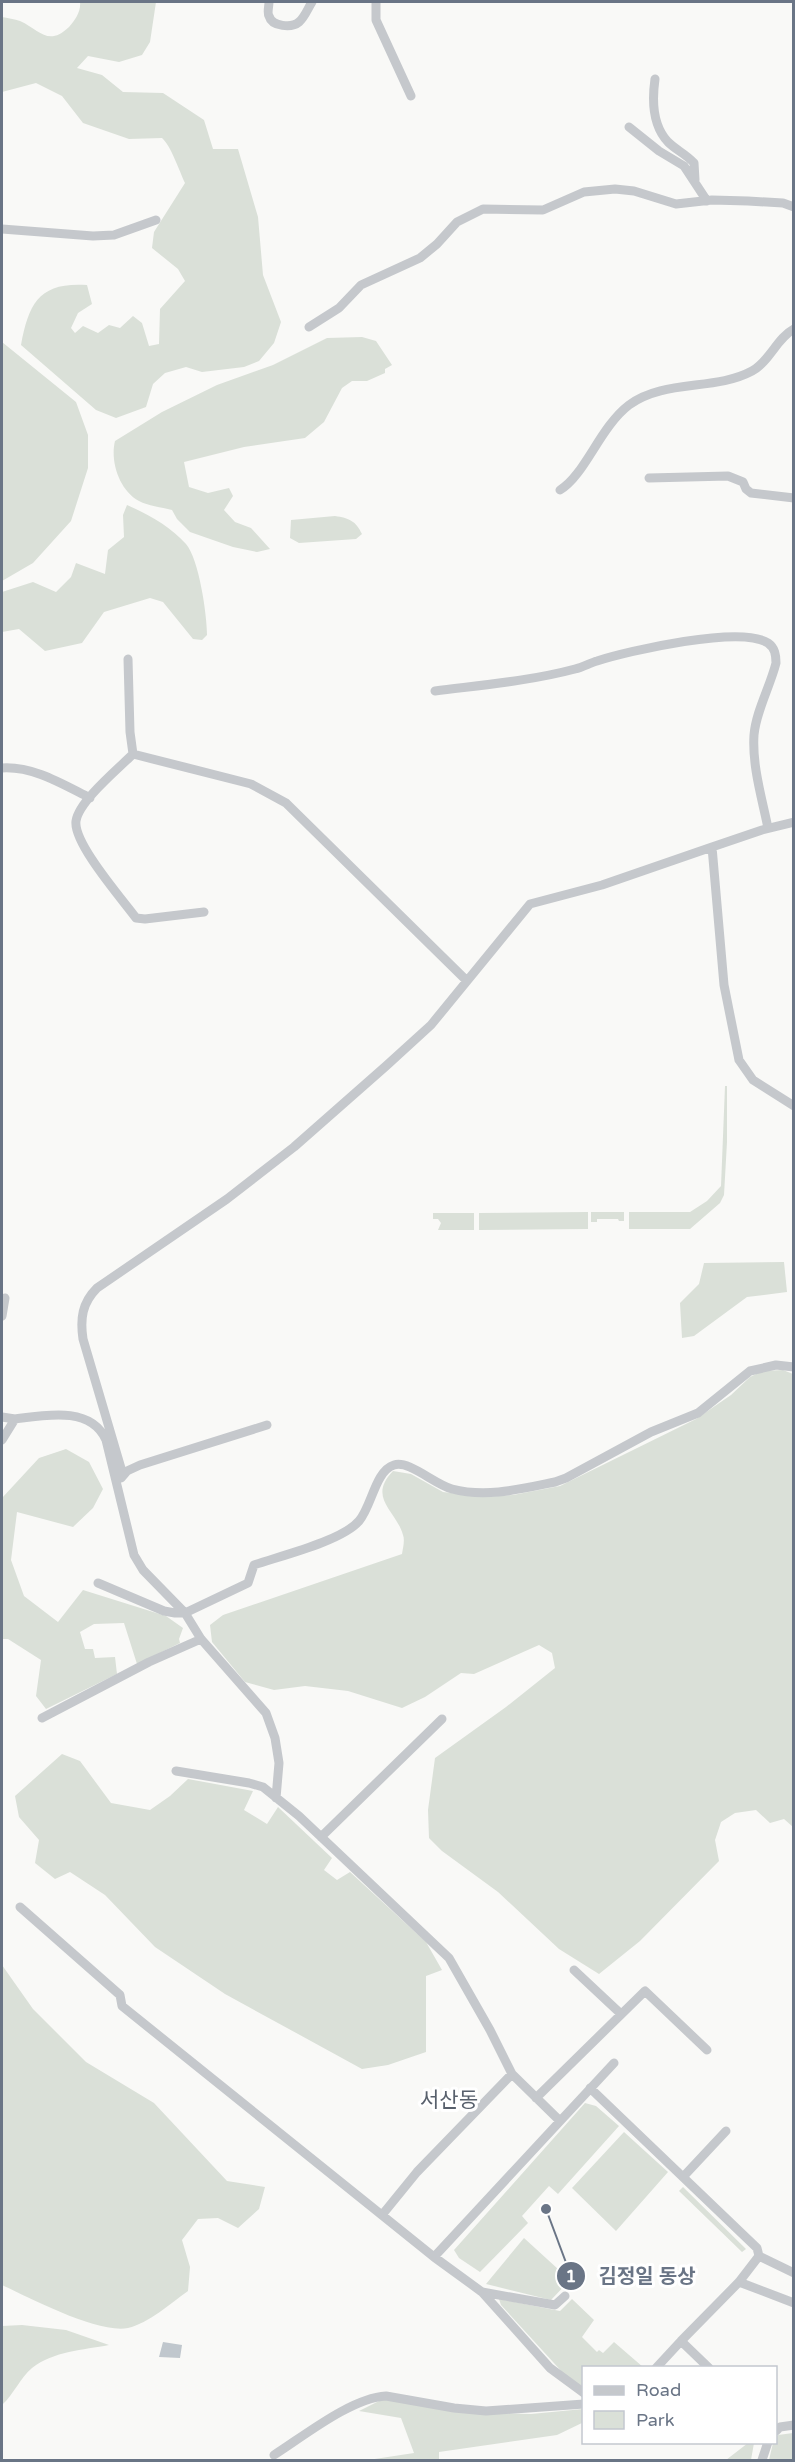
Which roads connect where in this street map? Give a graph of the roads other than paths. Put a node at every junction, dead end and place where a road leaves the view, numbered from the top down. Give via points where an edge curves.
1 (268, 2) edge
2 (312, 2) edge
3 (376, 2) edge
4 (655, 79) dead end
5 (411, 96) dead end
6 (629, 127) dead end
7 (695, 180) junction
8 (707, 201) junction
9 (794, 207) edge
10 (156, 220) dead end
11 (2, 229) edge
12 (309, 327) dead end
13 (794, 329) edge
14 (649, 478) dead end
15 (560, 490) dead end
16 (794, 498) edge
17 (128, 658) dead end
18 (435, 691) dead end
19 (133, 754) junction
20 (2, 768) edge
21 (90, 798) junction
22 (794, 822) edge
23 (768, 828) junction
24 (712, 847) junction
25 (204, 912) dead end
26 (467, 981) junction
27 (794, 1106) edge
28 (5, 1298) dead end
29 (2, 1316) edge
30 (794, 1367) edge
31 (2, 1417) edge
32 (15, 1419) junction
33 (267, 1425) dead end
34 (2, 1440) edge
35 (120, 1478) junction
36 (98, 1583) dead end
37 (185, 1613) junction
38 (201, 1639) junction
39 (42, 1718) dead end
40 (442, 1719) dead end
41 (176, 1771) dead end
42 (276, 1797) junction
43 (321, 1837) junction
44 (20, 1907) dead end
45 (574, 1970) dead end
46 (621, 2014) junction
47 (707, 2050) dead end
48 (614, 2063) dead end
49 (512, 2074) junction
50 (590, 2088) junction
51 (536, 2098) junction
52 (560, 2121) junction
53 (726, 2131) dead end
54 (683, 2176) junction
55 (382, 2215) junction
56 (759, 2256) junction
57 (434, 2257) junction
58 (794, 2273) edge
59 (739, 2283) junction
60 (482, 2292) junction
61 (565, 2296) dead end
62 (794, 2303) edge
63 (681, 2340) junction
64 (657, 2366) edge
65 (708, 2366) edge
66 (582, 2392) edge
67 (582, 2404) edge
68 (794, 2425) edge
69 (777, 2430) edge
70 (767, 2444) edge
71 (274, 2455) dead end
72 (762, 2460) edge

1 - 2 street via 269,17 274,23 295,25
3 - 5 street via 376,20
4 - 7 street via 654,112 660,129 667,141 694,163
6 - 7 street via 684,166
7 - 8 street
8 - 9 street via 783,203
8 - 12 street via 676,204 615,189 584,192 543,210 483,209 457,222 420,258 361,285 339,308
10 - 11 street via 114,235
13 - 15 street via 752,371 652,394 628,406 602,433 570,484
14 - 16 street via 728,476 743,482 751,493
17 - 19 street
18 - 23 street via 576,669 684,641 731,638 767,642 776,655 776,663 757,721 754,756
19 - 21 street
19 - 26 street via 251,784 286,803
20 - 21 street via 23,768
21 - 25 street via 76,819 76,829 136,918
22 - 23 street
23 - 24 street
24 - 26 street via 602,885 530,904
24 - 27 street via 724,985 740,1064 753,1080
26 - 35 street via 431,1025 294,1147 89,1296 83,1310 83,1339
28 - 29 street
30 - 37 street via 776,1365 750,1371 698,1413 651,1432 555,1482 486,1494 454,1489 409,1465 396,1464 381,1476 369,1506 352,1528 254,1565 248,1583
31 - 32 street
32 - 34 street
32 - 35 street via 68,1415 92,1421 102,1429
33 - 35 street via 140,1465
35 - 37 street via 134,1555 143,1570
36 - 37 street via 164,1611
37 - 38 street
38 - 39 street
38 - 42 street via 266,1713 279,1763
40 - 43 street
41 - 42 street via 249,1782
42 - 43 street
43 - 49 street via 449,1958
44 - 55 street via 120,1995 122,2006
45 - 46 street
46 - 47 street via 645,1991
46 - 51 street
48 - 50 street
49 - 51 street
49 - 55 street via 417,2172
50 - 52 street
50 - 54 street
51 - 52 street
52 - 57 street
53 - 54 street
54 - 56 street via 757,2248
55 - 57 street
56 - 58 street
56 - 59 street
57 - 60 street
59 - 62 street
59 - 63 street
60 - 61 street via 555,2305
60 - 66 street via 550,2368
63 - 64 street
63 - 65 street
67 - 71 street via 486,2411 374,2396
68 - 69 street
70 - 72 street

